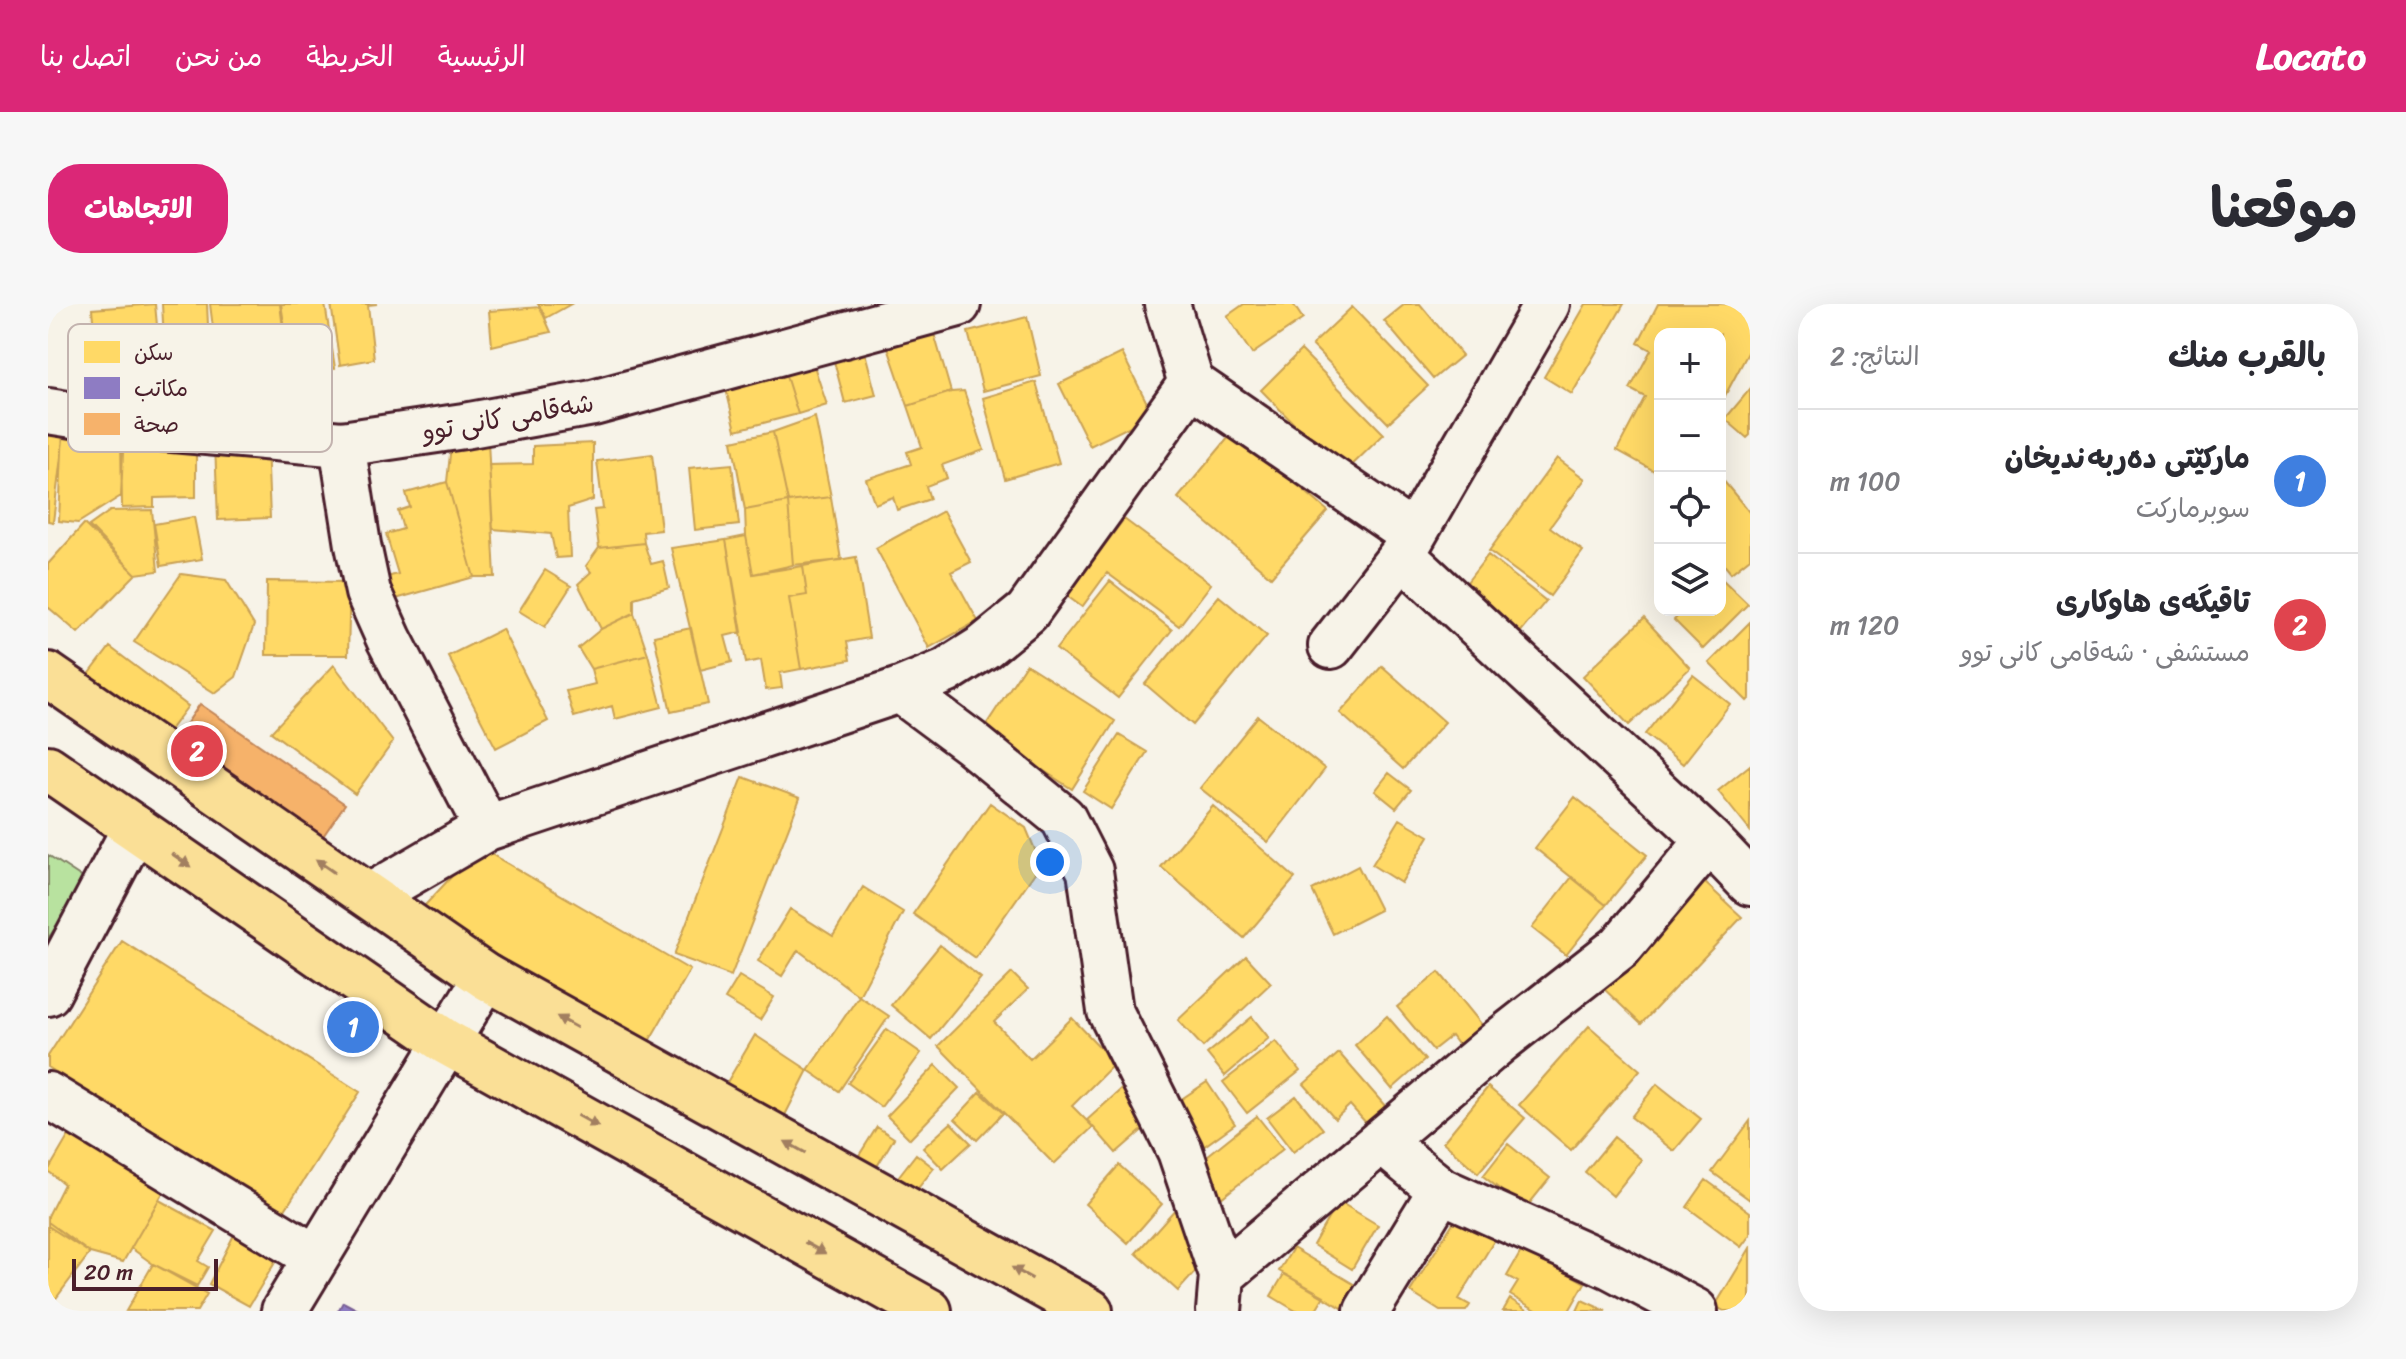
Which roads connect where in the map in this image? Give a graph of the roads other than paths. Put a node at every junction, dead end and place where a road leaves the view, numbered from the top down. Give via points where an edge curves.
1 (958, 304) edge
2 (1167, 304) edge
3 (1547, 304) edge
4 (1191, 383) junction
5 (48, 411) edge
6 (68, 414) edge
7 (332, 443) edge
8 (342, 444) junction
9 (1407, 545) junction
10 (1331, 646) dead end
11 (48, 675) edge
12 (900, 690) junction
13 (48, 768) edge
14 (135, 828) junction
15 (487, 828) junction
16 (1709, 840) junction
17 (1750, 883) edge
18 (370, 896) junction
19 (486, 977) junction
20 (48, 993) edge
21 (446, 1042) junction
22 (48, 1096) edge
23 (1381, 1141) junction
24 (1441, 1190) junction
25 (315, 1257) junction
26 (1220, 1293) edge
27 (284, 1311) edge
28 (929, 1311) edge
29 (1090, 1311) edge
30 (1367, 1311) edge
31 (1695, 1311) edge

1 - 8 street, شەقامی کانی توو via 593,403
2 - 4 street
3 - 9 street
4 - 9 street
4 - 12 street via 1027,612 946,671
5 - 6 street, شەقامی کانی توو
7 - 8 street, شەقامی کانی توو
8 - 15 street via 368,592
9 - 10 street
9 - 16 street
18 -> 11 highway
12 - 15 street
12 - 26 street via 1063,818 1090,871 1110,1011 1180,1151
13 - 14 highway
14 - 20 street
14 -> 21 highway
15 - 18 street
16 - 17 street
16 - 23 street via 1620,947
18 - 19 highway
19 - 21 street
29 -> 19 highway
21 - 25 street
21 -> 28 highway
22 - 25 street
23 - 24 street
23 - 26 street
24 - 30 street
24 - 31 street via 1612,1267
25 - 27 street

